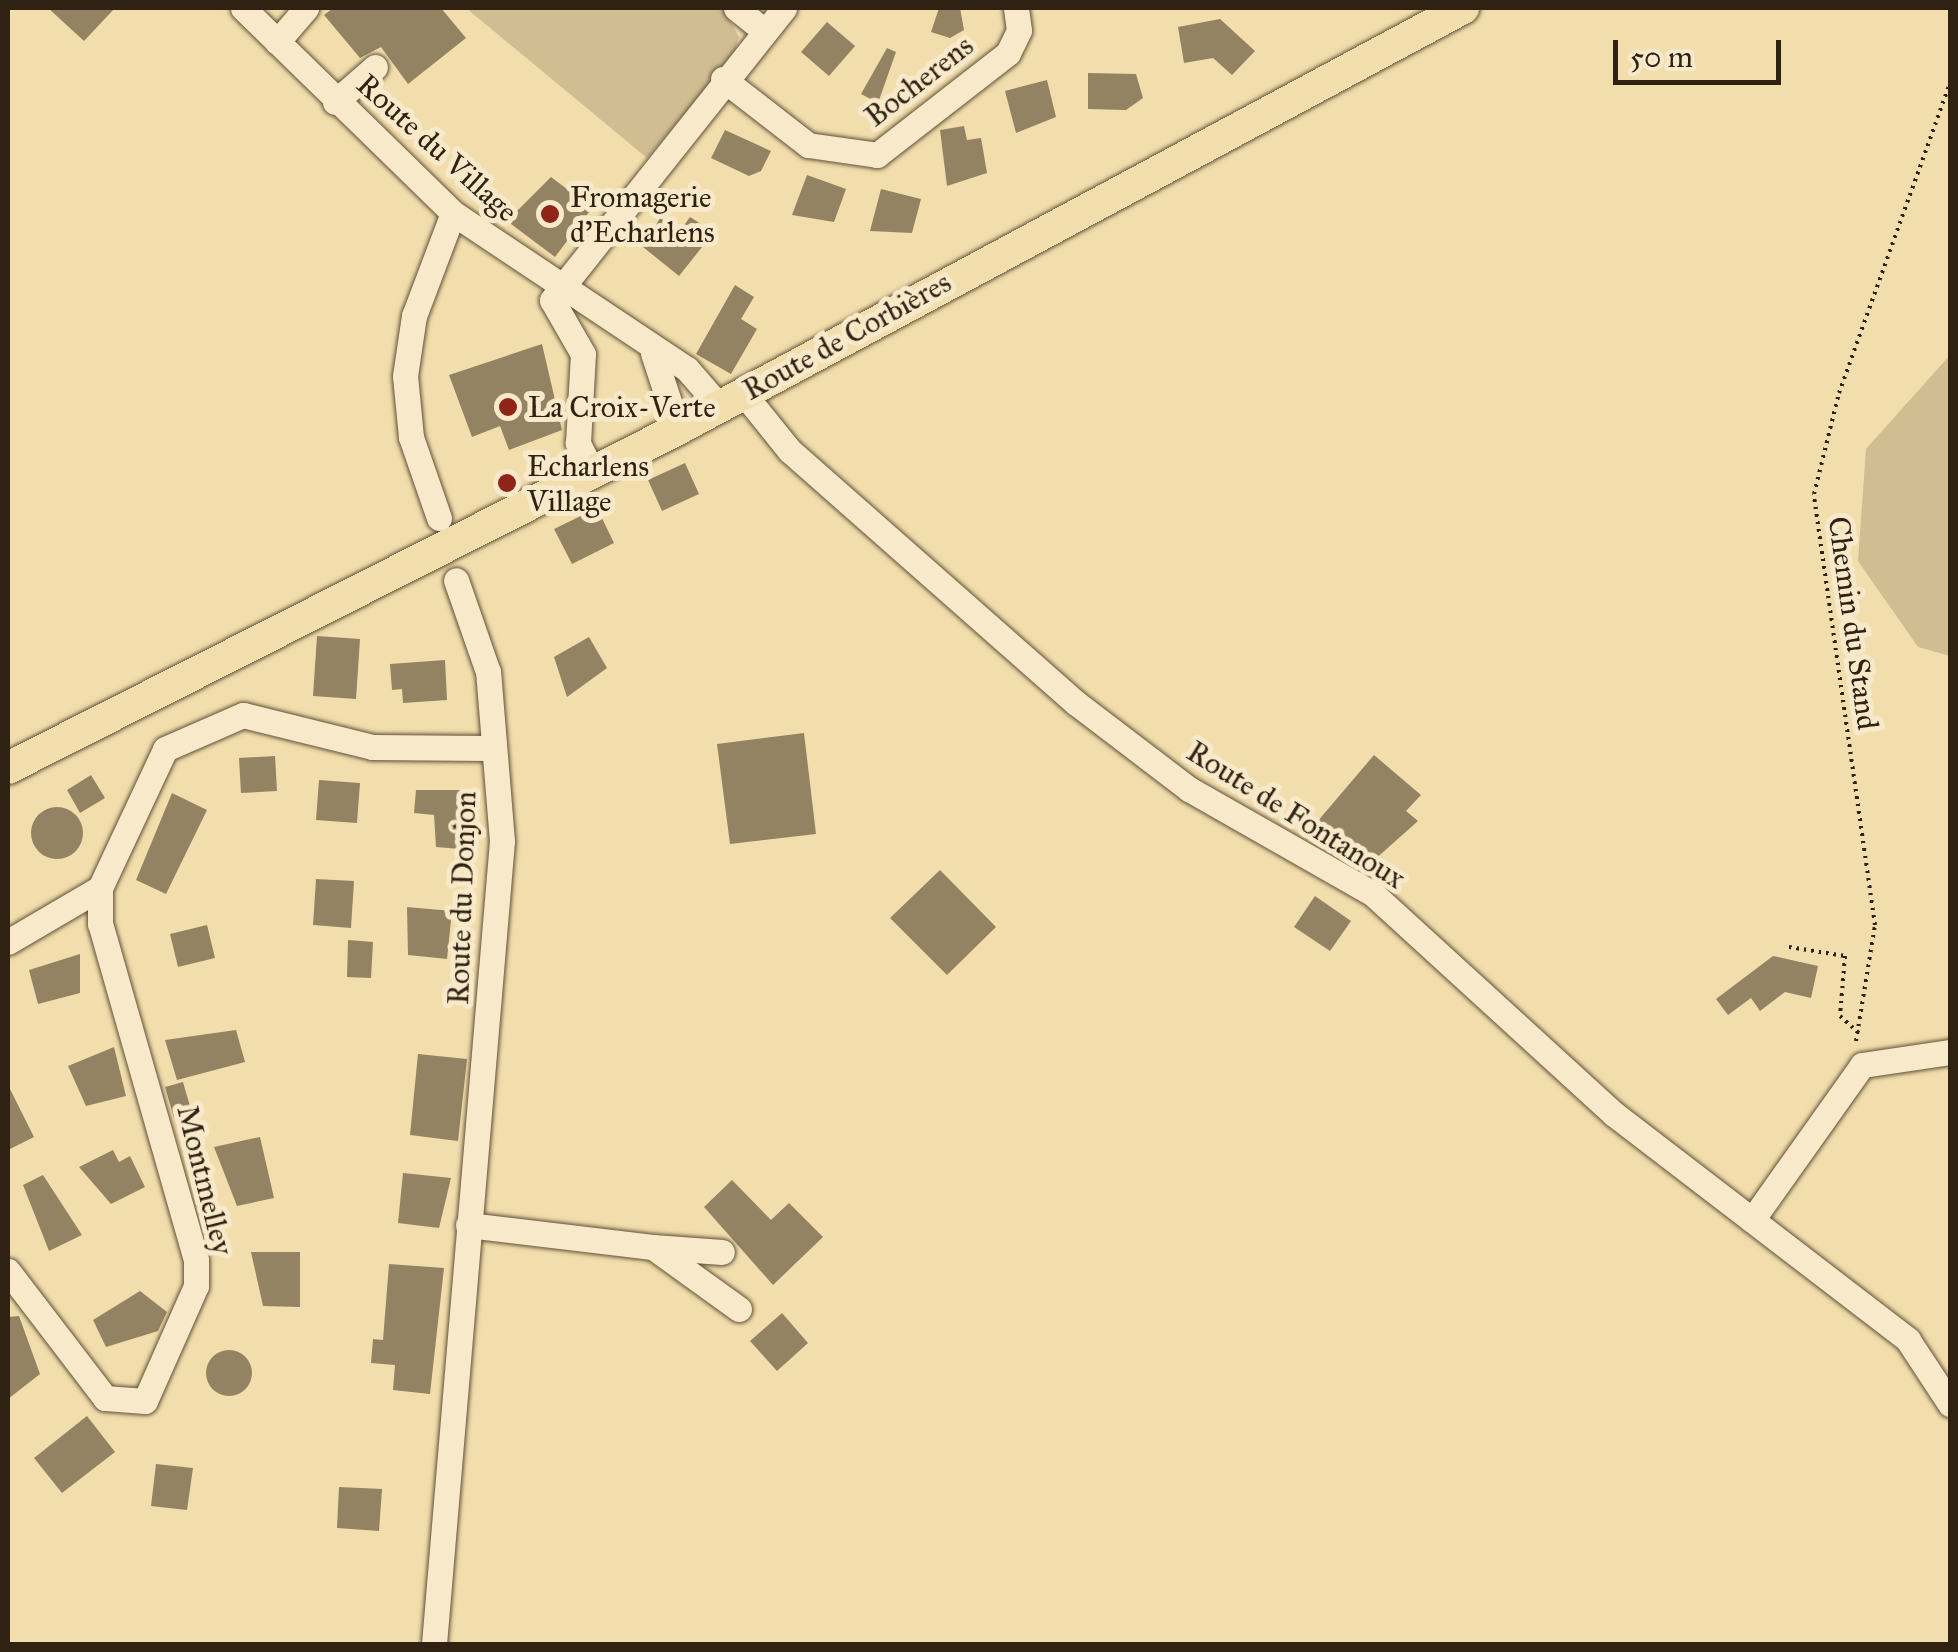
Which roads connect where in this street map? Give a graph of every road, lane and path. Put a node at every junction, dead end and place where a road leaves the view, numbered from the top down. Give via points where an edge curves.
1 (243, 8) edge
2 (306, 8) edge
3 (736, 8) edge
4 (784, 8) edge
5 (1016, 8) edge
6 (1464, 8) edge
7 (764, 31) junction
8 (277, 42) junction
9 (375, 67) dead end
10 (723, 79) junction
11 (1950, 84) edge
12 (335, 102) junction
13 (462, 220) junction
14 (561, 288) junction
15 (653, 353) junction
16 (732, 400) junction
17 (678, 430) junction
18 (593, 472) junction
19 (439, 518) dead end
20 (456, 580) dead end
21 (488, 748) junction
22 (8, 768) edge
23 (100, 888) junction
24 (8, 942) edge
25 (1789, 947) dead end
26 (1859, 1033) junction
27 (1950, 1052) edge
28 (1862, 1065) junction
29 (1752, 1220) junction
30 (468, 1225) junction
31 (653, 1247) junction
32 (722, 1252) dead end
33 (8, 1271) edge
34 (738, 1309) dead end
35 (1950, 1404) edge
36 (434, 1644) edge

1 - 8 street, Route du Village
2 - 8 street
3 - 7 street
4 - 7 street
5 - 10 street, Bocherens via 1020,30 1008,53 877,155 808,144
6 - 16 main road, Route de Corbières
7 - 10 street
8 - 12 street, Route du Village
9 - 12 street
10 - 14 street
11 - 26 path, Chemin du Stand via 1839,393 1814,494 1875,926
12 - 13 street, Route du Village
13 - 14 street, Route du Village
13 - 19 street via 420,300 404,396
14 - 15 street, Route du Village
14 - 18 street via 552,300 584,354 578,443
15 - 16 street, Route du Village
15 - 17 street
16 - 17 main road, Route de Corbières
16 - 29 street, Route de Fontanoux via 1139,755 1372,894 1614,1114
17 - 18 main road, Route de Corbières
18 - 22 main road, Route de Corbières
20 - 21 street, Route du Donjon via 488,672
21 - 23 street, Montmelley via 372,746 243,716 206,726 165,749
21 - 30 street, Route du Donjon via 498,769 500,880
23 - 24 street
23 - 33 street, Montmelley via 100,924 196,1260 196,1286 145,1402 105,1398
25 - 26 path via 1845,956 1840,1016
26 - 28 path, Chemin du Stand
27 - 28 street
28 - 29 street
29 - 35 street, Route de Fontanoux via 1908,1340
30 - 31 street
30 - 36 street, Route du Donjon
31 - 32 street
31 - 34 street

